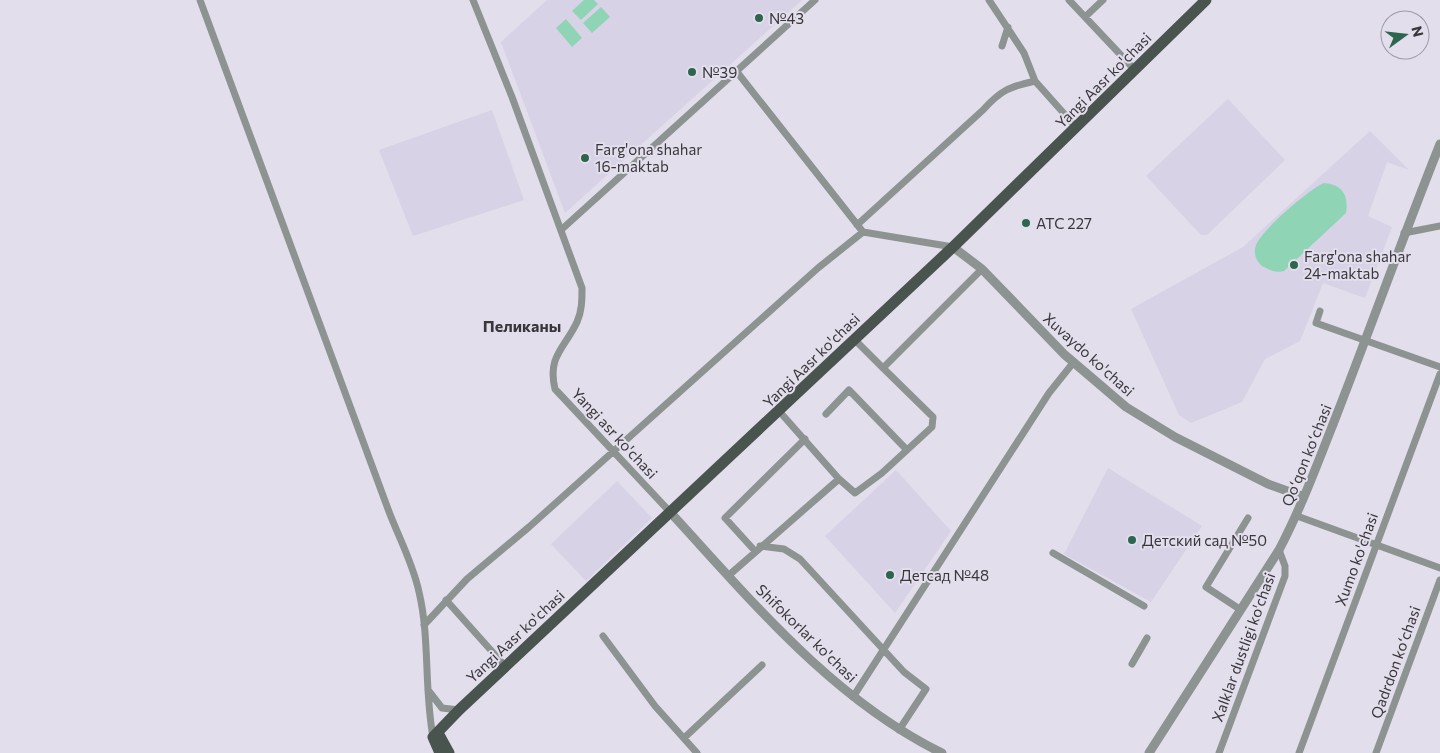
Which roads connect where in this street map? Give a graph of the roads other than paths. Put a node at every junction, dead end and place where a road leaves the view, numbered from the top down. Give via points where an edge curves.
1 (200, 0) edge
2 (473, 0) edge
3 (815, 0) edge
4 (989, 0) edge
5 (1069, 0) edge
6 (1103, 0) edge
7 (1206, 0) edge
8 (1085, 17) junction
9 (1008, 27) junction
10 (1002, 46) dead end
11 (1134, 70) junction
12 (737, 72) junction
13 (1035, 81) junction
14 (1076, 127) junction
15 (1440, 144) edge
16 (857, 225) junction
17 (1440, 226) edge
18 (562, 230) junction
19 (863, 232) junction
20 (1404, 233) junction
21 (953, 247) junction
22 (982, 269) junction
23 (1320, 311) dead end
24 (854, 339) junction
25 (1366, 342) junction
26 (1073, 363) junction
27 (1440, 366) edge
28 (883, 368) junction
29 (1440, 374) edge
30 (779, 411) junction
31 (826, 414) dead end
32 (805, 439) junction
33 (906, 449) junction
34 (613, 452) junction
35 (839, 478) junction
36 (1304, 497) junction
37 (670, 512) junction
38 (1296, 516) junction
39 (1248, 518) dead end
40 (1376, 544) junction
41 (757, 549) junction
42 (1279, 550) junction
43 (1053, 553) dead end
44 (1440, 568) edge
45 (728, 576) junction
46 (1440, 580) edge
47 (446, 600) junction
48 (1144, 606) dead end
49 (1241, 610) junction
50 (424, 625) junction
51 (603, 636) dead end
52 (1147, 638) dead end
53 (883, 651) junction
54 (1132, 664) dead end
55 (762, 665) dead end
56 (505, 666) junction
57 (426, 687) junction
58 (853, 697) junction
59 (459, 710) junction
60 (899, 730) junction
61 (684, 738) junction
62 (440, 744) edge
63 (697, 753) edge
64 (942, 753) edge
65 (1149, 753) edge
66 (1219, 753) edge
67 (1299, 753) edge
68 (1376, 753) edge

1 - 50 street via 415,577
2 - 18 street, Yangi asr ko'chasi
3 - 12 street
4 - 9 street
5 - 8 street
6 - 8 street
7 - 11 main road, Yangi Aasr ko'chasi
8 - 11 street
9 - 10 street
9 - 13 street
11 - 14 main road, Yangi Aasr ko'chasi
12 - 16 street
12 - 18 street
13 - 14 street
13 - 16 street via 998,93
14 - 21 main road, Yangi Aasr ko'chasi
15 - 20 street, Qoʻqon koʻchasi
16 - 19 street
17 - 20 street
18 - 34 street, Yangi asr ko'chasi via 582,288 582,300 577,322 554,361 552,378 555,389
19 - 21 street
19 - 34 street via 811,274
20 - 25 street, Qoʻqon koʻchasi
21 - 22 street, Xuvaydo ko'chasi
21 - 24 main road, Yangi Aasr ko'chasi
22 - 26 street, Xuvaydo ko'chasi
22 - 28 street
23 - 25 street via 1316,323
24 - 28 street
24 - 30 main road, Yangi Aasr ko'chasi
25 - 27 street
25 - 36 street, Qoʻqon koʻchasi
26 - 36 street, Xuvaydo ko'chasi via 1126,407 1175,437 1268,484
26 - 53 street via 1049,393
28 - 33 street via 933,417 932,427
29 - 40 street, Xumo ko'chasi
30 - 32 street
30 - 37 main road, Yangi Aasr ko'chasi
31 - 33 street via 849,390
32 - 35 street
32 - 41 street via 725,518
33 - 35 street via 855,493
34 - 37 street, Yangi asr ko'chasi
34 - 47 street
35 - 41 street
36 - 38 street, Qoʻqon koʻchasi
37 - 45 street, Shifokorlar ko'chasi
37 - 56 main road, Yangi Aasr ko'chasi
38 - 40 street
38 - 42 street, Qoʻqon koʻchasi
39 - 49 street via 1206,588
40 - 44 street
40 - 67 street, Xumo ko'chasi
41 - 45 street
41 - 53 street via 784,549 800,559
42 - 49 street, Qoʻqon koʻchasi
42 - 66 street, Xalklar dustligi ko'chasi via 1285,576
43 - 48 street
45 - 58 street, Shifokorlar ko'chasi via 778,629
46 - 68 street, Qadrdon koʻchasi
47 - 50 street
47 - 56 street
49 - 65 street, Qoʻqon koʻchasi
50 - 57 street
51 - 61 street
52 - 54 street
53 - 58 street
53 - 60 street via 926,689
55 - 61 street
56 - 59 main road, Yangi Aasr ko'chasi
57 - 59 street via 442,708
57 - 62 street via 428,712
58 - 60 street, Shifokorlar ko'chasi
59 - 62 main road, Yangi Aasr ko'chasi
60 - 64 street, Shifokorlar ko'chasi
61 - 63 street

